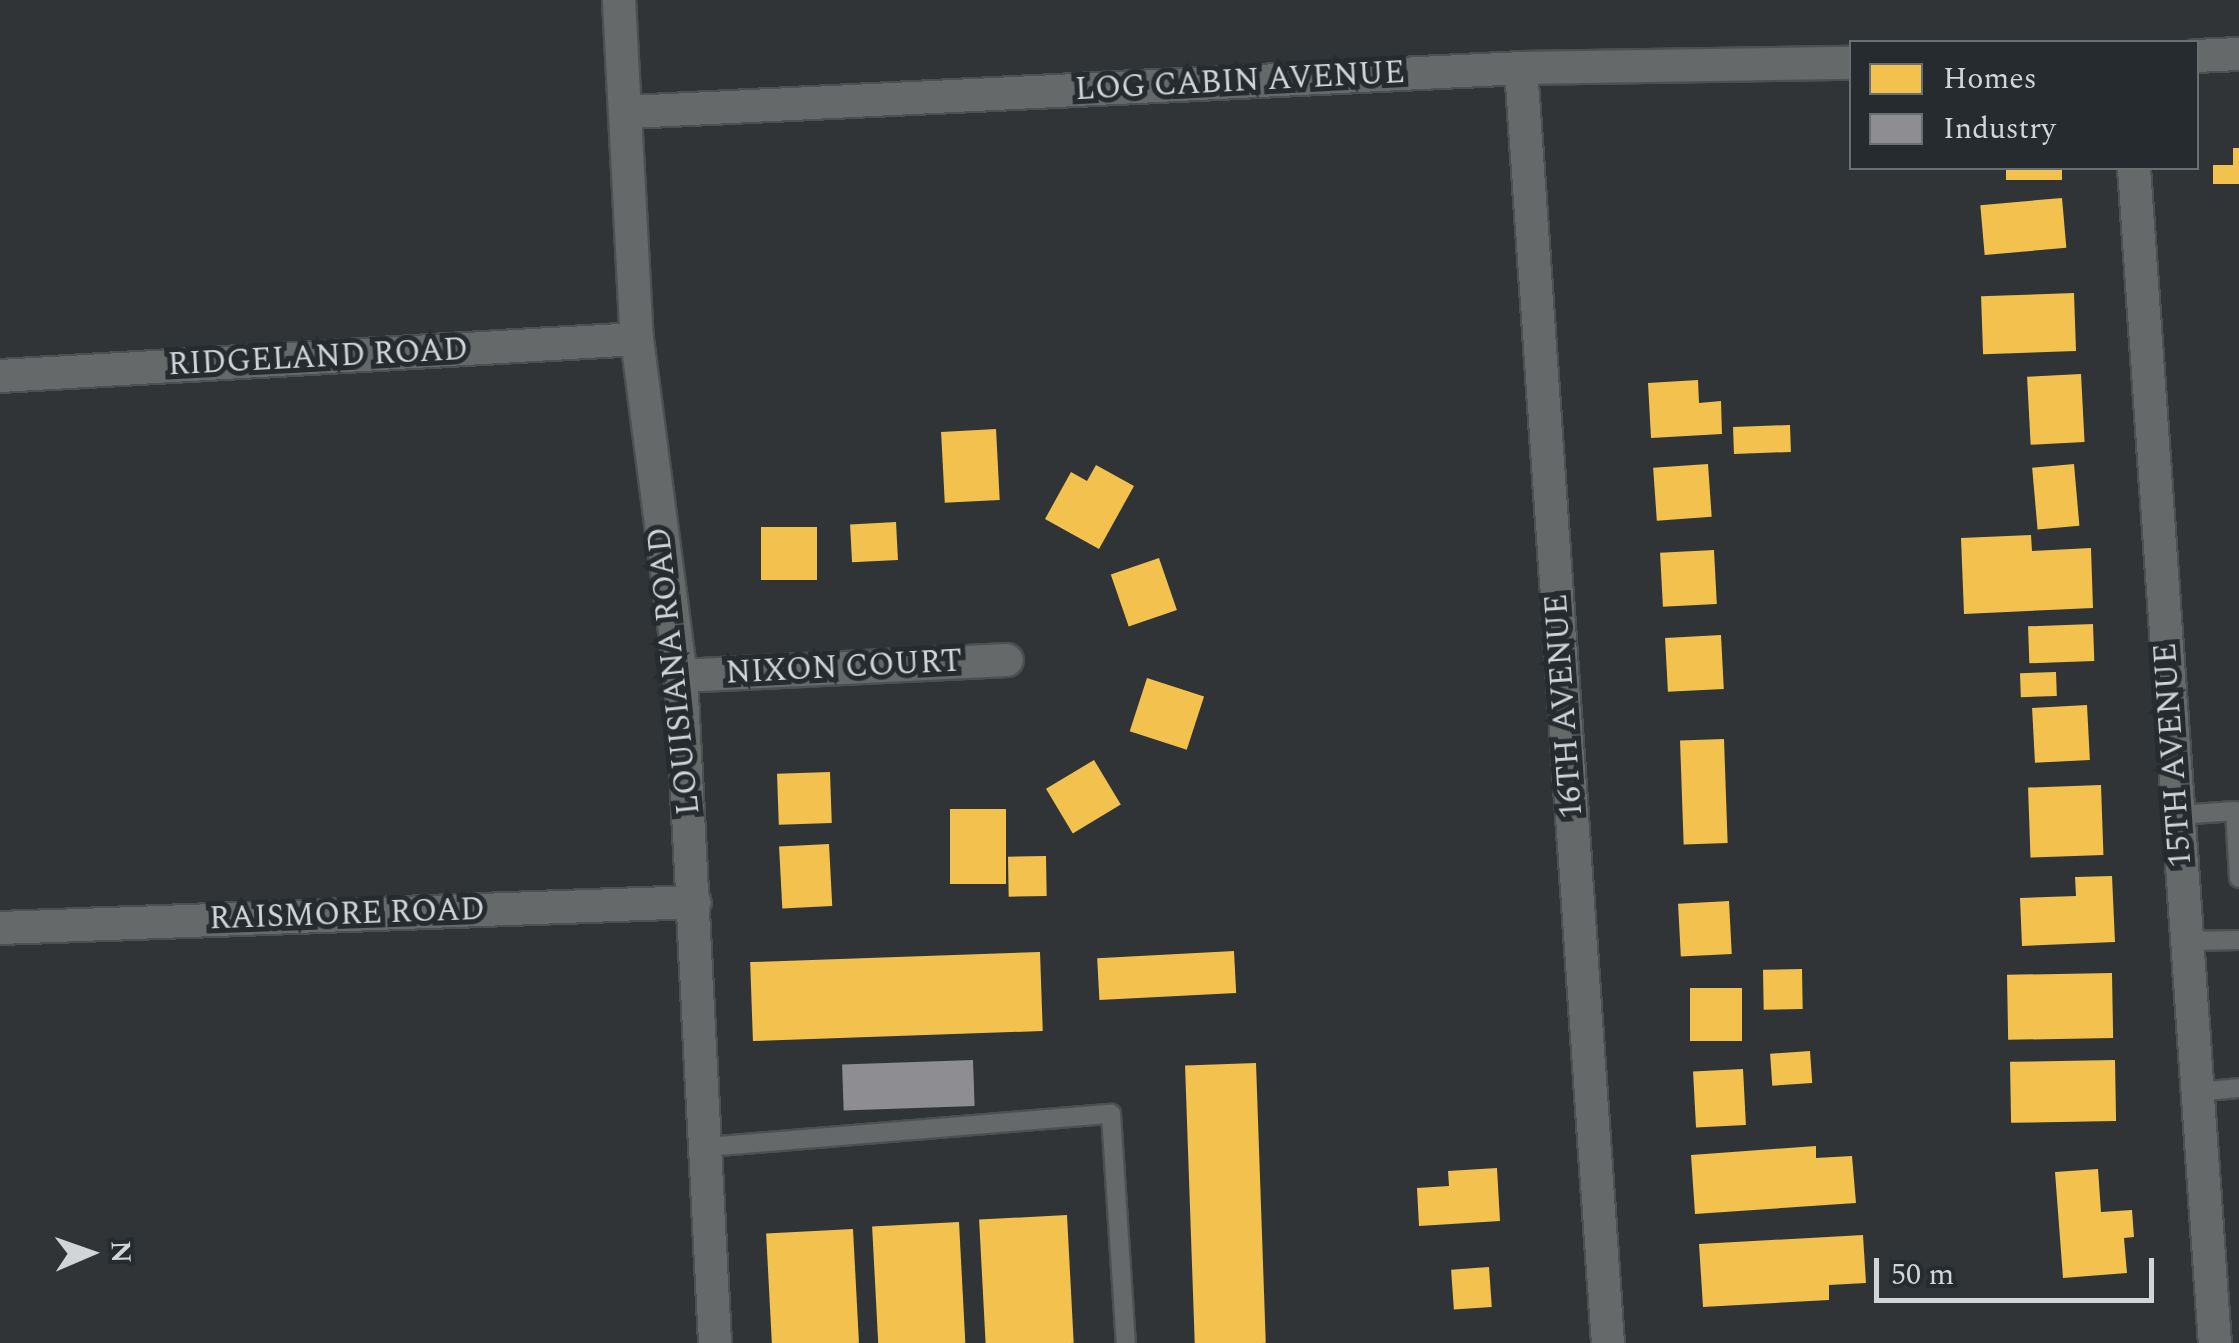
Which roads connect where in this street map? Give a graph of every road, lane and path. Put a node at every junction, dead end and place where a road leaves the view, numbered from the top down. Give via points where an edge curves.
1 (619, 0) edge
2 (2239, 54) edge
3 (2199, 56) edge
4 (1849, 63) edge
5 (1522, 68) junction
6 (630, 112) junction
7 (2134, 170) edge
8 (637, 340) junction
9 (0, 376) edge
10 (1007, 660) dead end
11 (681, 676) junction
12 (2178, 815) junction
13 (2239, 878) edge
14 (694, 902) junction
15 (0, 928) edge
16 (2239, 940) edge
17 (2187, 941) junction
18 (2239, 1088) edge
19 (2198, 1092) junction
20 (708, 1148) junction
21 (715, 1343) edge
22 (1126, 1343) edge
23 (1608, 1343) edge
24 (2215, 1343) edge

1 - 6 street, LOUISIANA ROAD
2 - 3 street
4 - 5 street, LOG CABIN AVENUE
5 - 6 street, LOG CABIN AVENUE
5 - 23 street, 16TH AVENUE
6 - 8 street, LOUISIANA ROAD
7 - 12 street, 15TH AVENUE
8 - 9 street, RIDGELAND ROAD
8 - 11 street, LOUISIANA ROAD
10 - 11 street, NIXON COURT
11 - 14 street, LOUISIANA ROAD
12 - 13 lane via 2235,811
12 - 17 street, 15TH AVENUE
14 - 15 street, RAISMORE ROAD
14 - 20 street, LOUISIANA ROAD
16 - 17 lane
17 - 19 street, 15TH AVENUE
18 - 19 lane
19 - 24 street, 15TH AVENUE
20 - 21 street, LOUISIANA ROAD
20 - 22 lane via 1110,1114

